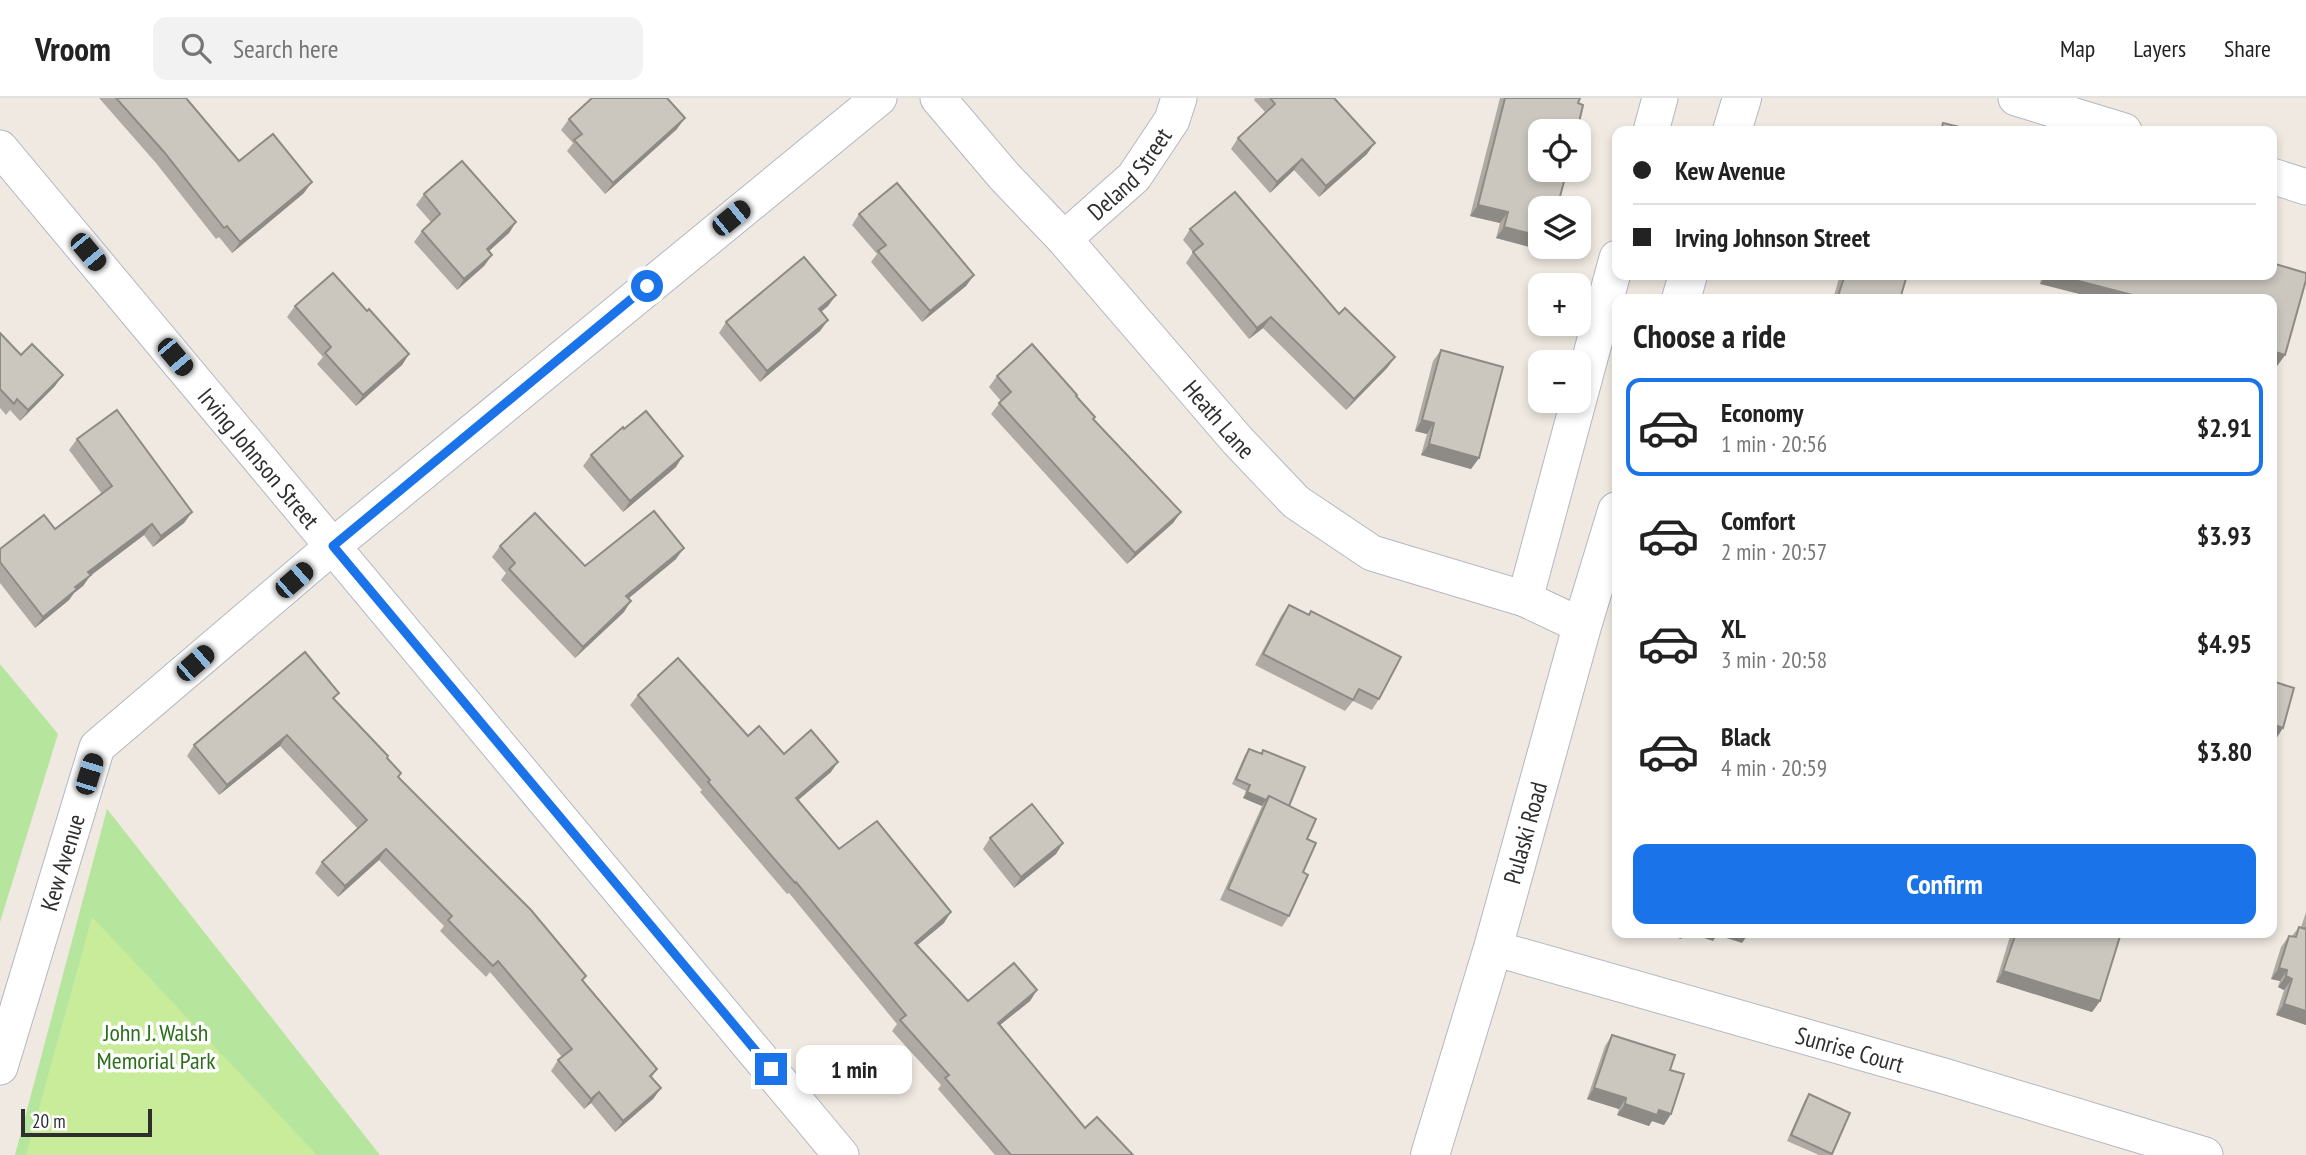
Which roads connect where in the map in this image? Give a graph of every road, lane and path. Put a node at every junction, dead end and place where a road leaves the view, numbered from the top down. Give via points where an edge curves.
1 (878, 98) edge
2 (938, 98) edge
3 (1180, 98) edge
4 (1660, 98) edge
5 (1742, 98) edge
6 (2016, 98) edge
7 (1652, 126) edge
8 (1734, 126) edge
9 (2108, 126) edge
10 (0, 148) edge
11 (2277, 178) edge
12 (2306, 187) edge
13 (1064, 239) junction
14 (1612, 277) edge
15 (1612, 527) edge
16 (333, 546) junction
17 (1525, 599) junction
18 (1582, 626) junction
19 (1493, 948) junction
20 (0, 1068) edge
21 (841, 1155) edge
22 (1430, 1155) edge
23 (2205, 1155) edge

1 - 16 street, Kew Avenue
2 - 13 street, Heath Lane
3 - 13 street, Deland Street via 1172,120 1134,177
4 - 7 street
5 - 8 main road
6 - 9 street
10 - 16 street, Irving Johnson Street
11 - 12 street
13 - 17 street, Heath Lane via 1296,502 1372,554
14 - 17 street
15 - 18 main road, Pulaski Road
16 - 20 street, Kew Avenue via 97,747
16 - 21 street, Irving Johnson Street
17 - 18 street, Heath Lane
18 - 19 main road, Pulaski Road
19 - 22 main road, Pulaski Road
19 - 23 street, Sunrise Court

